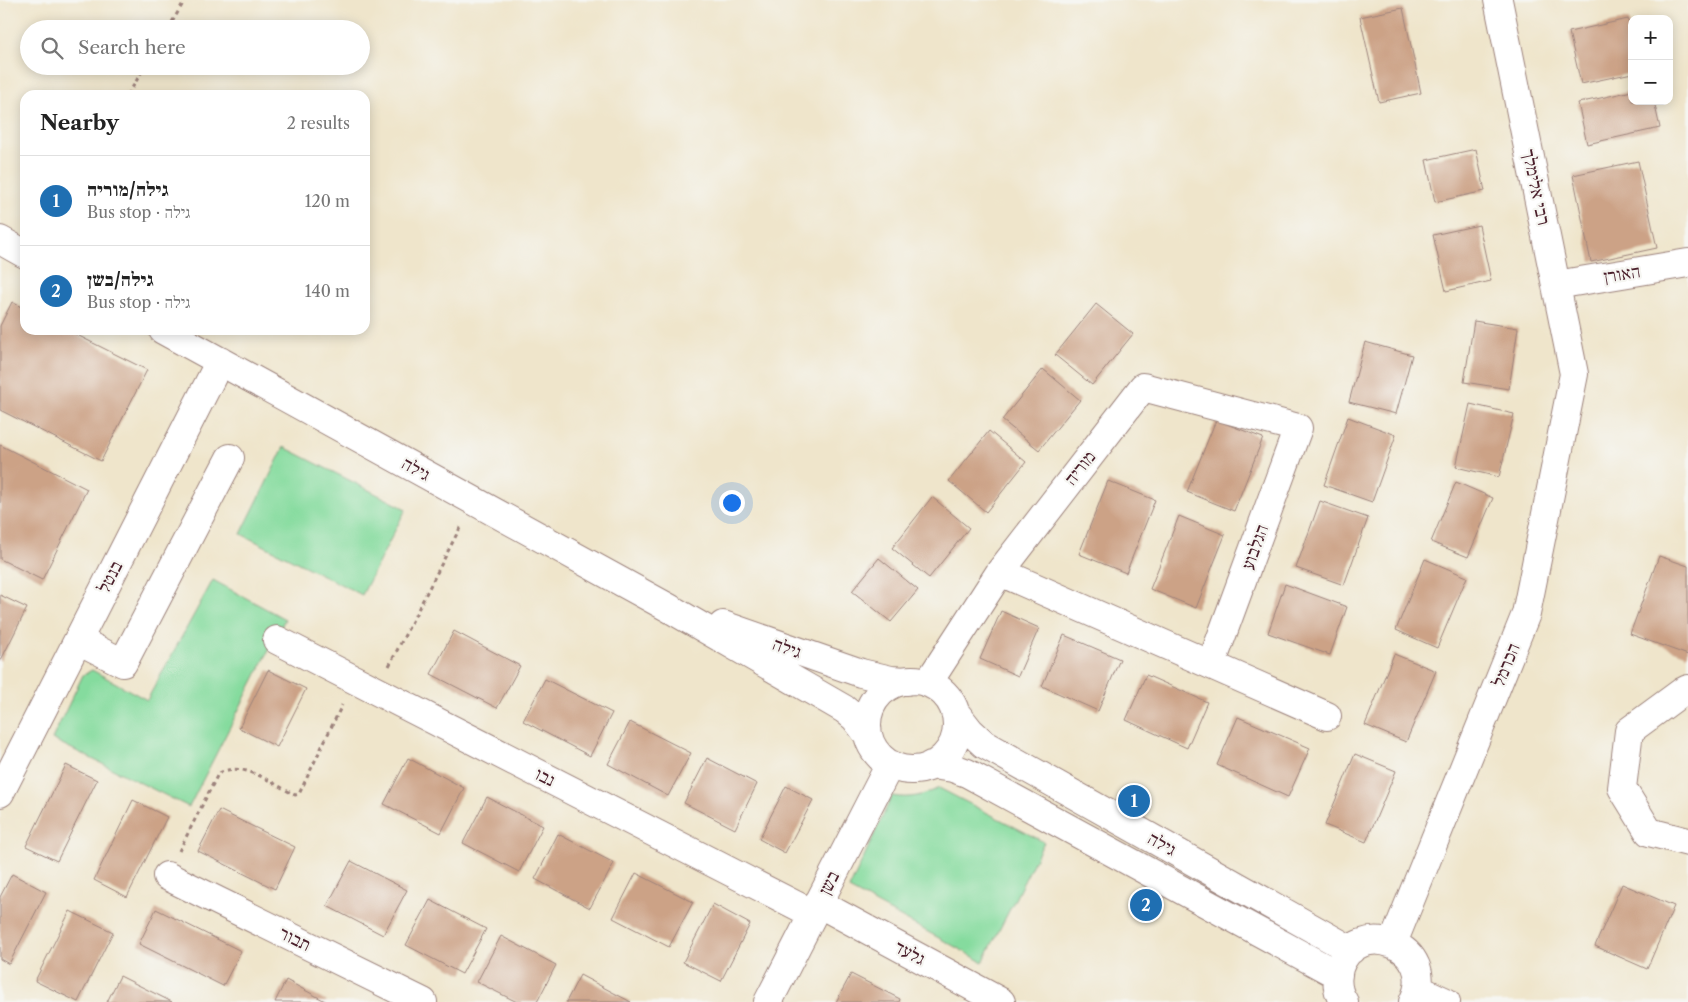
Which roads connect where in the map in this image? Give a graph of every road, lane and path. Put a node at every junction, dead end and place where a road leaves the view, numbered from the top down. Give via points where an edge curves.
1 (185, 0) edge
2 (1498, 0) edge
3 (173, 20) edge
4 (140, 75) edge
5 (131, 90) edge
6 (0, 240) edge
7 (20, 251) edge
8 (1688, 263) edge
9 (1556, 285) junction
10 (172, 335) edge
11 (220, 361) junction
12 (1574, 374) joint
13 (1298, 428) joint
14 (230, 458) dead end
15 (474, 501) junction
16 (1000, 572) junction
17 (669, 608) junction
18 (78, 640) junction
19 (277, 640) dead end
20 (1211, 665) junction
21 (917, 682) junction
22 (366, 685) junction
23 (1688, 689) edge
24 (955, 712) junction
25 (1327, 716) dead end
26 (868, 735) junction
27 (890, 764) junction
28 (931, 765) junction
29 (0, 793) edge
30 (1688, 842) edge
31 (166, 876) joint
32 (816, 909) junction
33 (1393, 943) junction
34 (1351, 950) junction
35 (1338, 975) junction
36 (1415, 996) edge
37 (423, 1002) edge
38 (768, 1002) edge
39 (1001, 1002) edge
40 (1344, 1002) edge
41 (1446, 1002) edge

1 - 3 path
2 - 9 street, רבי אלימלך
4 - 5 path
6 - 7 street
8 - 9 street, האורן
9 - 12 street, רבי אלימלך
10 - 11 street, גילה
11 - 15 street, גילה
11 - 18 street, בנטל
12 - 33 street, הכרמל via 1526,614
13 - 16 street, מוריה via 1143,387
13 - 20 street, הגלבוע
14 - 18 street via 123,663
15 - 17 street, גילה
15 - 22 path
16 - 20 street
16 - 21 street, מוריה
17 - 21 street, גילה via 861,673
17 - 26 street, גילה via 844,708
18 - 29 street, בנטל
19 - 22 street, נבו
20 - 25 street
21 - 24 street via 945,695
21 - 26 street via 894,684 878,697 869,717
22 - 31 path via 299,794 237,768 227,768 218,774
22 - 32 street, נבו
23 - 30 street via 1629,731 1622,788 1649,832
24 - 28 street via 954,740 942,758
24 - 34 street, גילה via 984,744
26 - 27 street via 875,750
27 - 28 street via 911,770
27 - 32 street, בשן
28 - 35 street, גילה via 967,773
31 - 37 street, תבור
32 - 38 street, בשן
32 - 39 street, גלעד
33 - 34 street via 1371,941
33 - 36 street via 1411,956 1417,972
34 - 35 street
35 - 40 street via 1338,987
36 - 41 street

